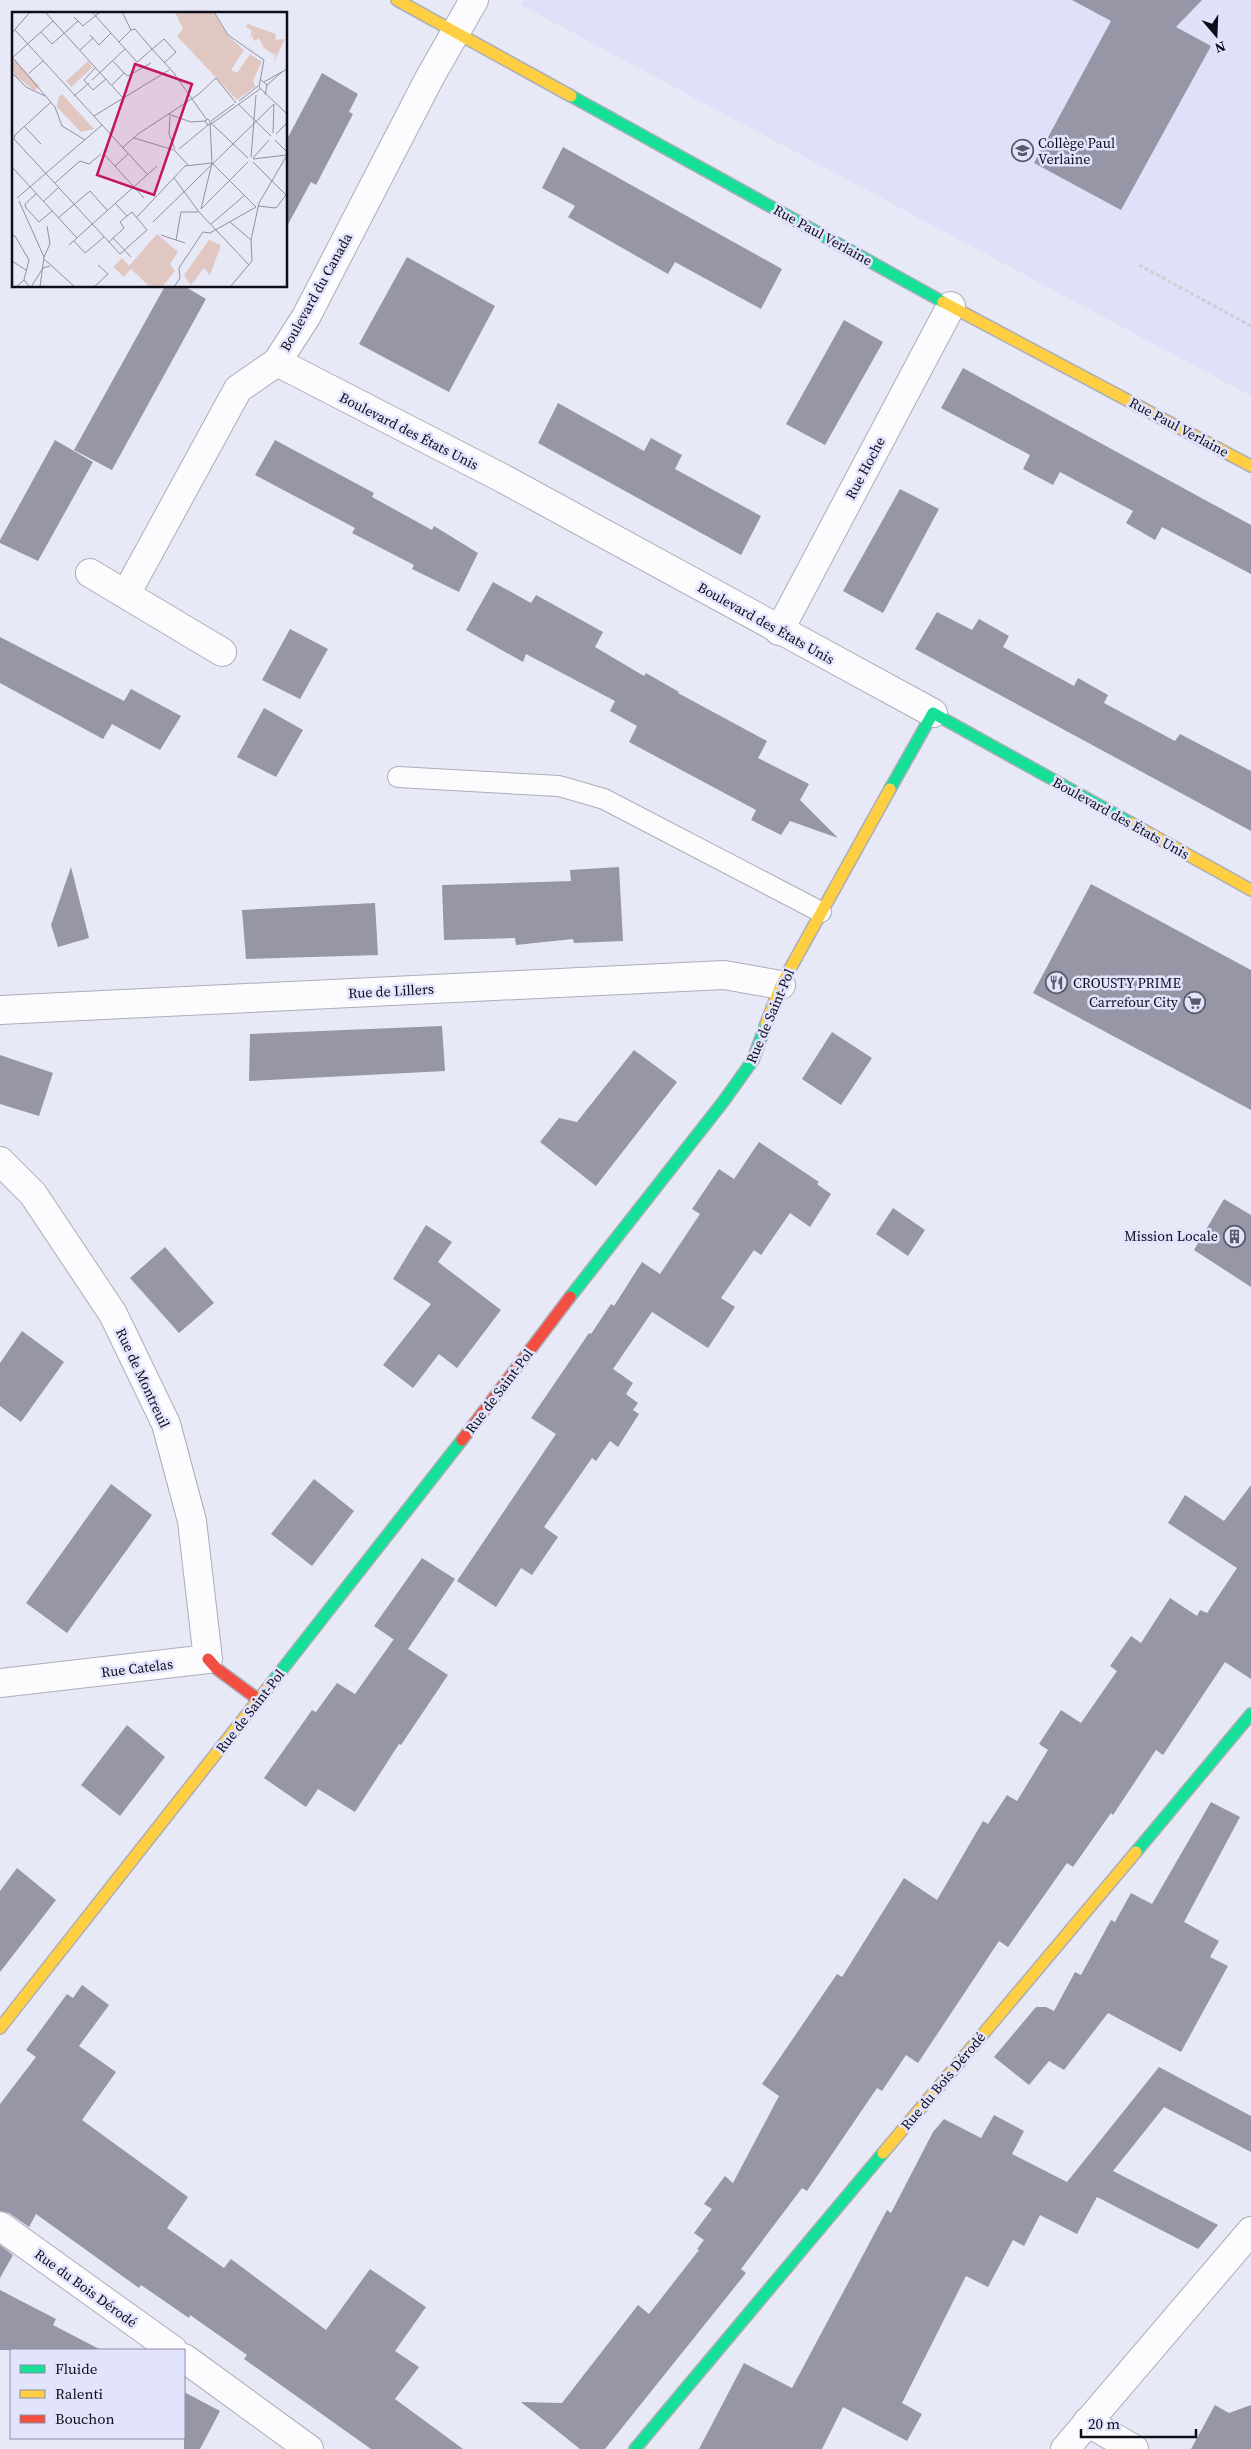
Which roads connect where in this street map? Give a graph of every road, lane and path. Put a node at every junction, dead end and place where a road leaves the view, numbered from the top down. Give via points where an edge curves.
1 (397, 0) edge
2 (474, 0) edge
3 (454, 32) junction
4 (1139, 265) dead end
5 (951, 306) junction
6 (1251, 326) edge
7 (277, 362) junction
8 (1251, 466) edge
9 (90, 573) dead end
10 (126, 594) junction
11 (779, 631) junction
12 (222, 652) dead end
13 (933, 713) junction
14 (398, 777) dead end
15 (1251, 890) edge
16 (821, 912) junction
17 (781, 985) junction
18 (0, 1010) edge
19 (0, 1161) edge
20 (208, 1659) junction
21 (0, 1683) edge
22 (259, 1700) junction
23 (1251, 1714) edge
24 (0, 2028) edge
25 (0, 2226) edge
26 (1251, 2232) edge
27 (172, 2349) edge
28 (185, 2359) edge
29 (1087, 2422) junction
30 (309, 2449) edge
31 (635, 2449) edge
32 (1064, 2449) edge
33 (1134, 2449) edge

1 - 3 street, Rue Paul Verlaine
2 - 3 street, Boulevard du Canada
3 - 5 street, Rue Paul Verlaine
3 - 7 street, Boulevard du Canada via 306,317
4 - 6 path
5 - 8 street, Rue Paul Verlaine
5 - 11 street, Rue Hoche
7 - 10 street, Boulevard du Canada via 238,389
7 - 11 street, Boulevard des États Unis via 504,479
9 - 10 street
10 - 12 street
11 - 13 street, Boulevard des États Unis
13 - 15 street, Boulevard des États Unis
13 - 16 street, Rue de Saint-Pol
14 - 16 lane via 559,786 604,799
16 - 17 street, Rue de Saint-Pol
17 - 18 street, Rue de Lillers via 724,975
17 - 22 street, Rue de Saint-Pol via 753,1060 723,1102
19 - 20 street, Rue de Montreuil via 33,1194 113,1314 166,1424 192,1521
20 - 21 street, Rue Catelas
20 - 22 street
22 - 24 street, Rue de Saint-Pol
23 - 31 street, Rue du Bois Dérodé
25 - 27 street, Rue du Bois Dérodé
26 - 29 street
28 - 30 street
29 - 32 street
29 - 33 street

